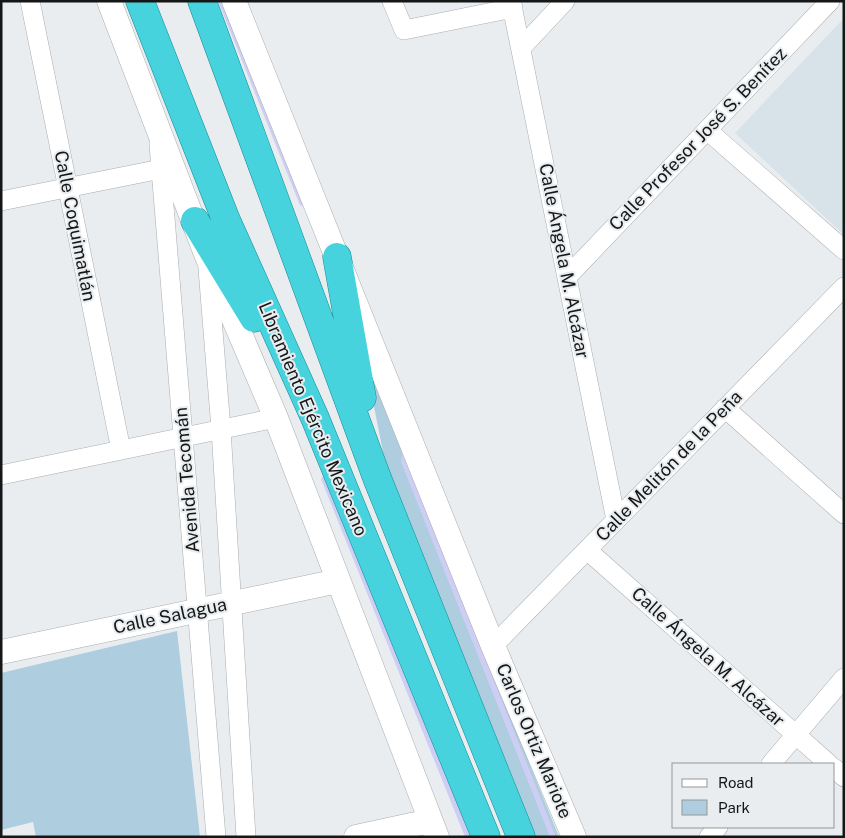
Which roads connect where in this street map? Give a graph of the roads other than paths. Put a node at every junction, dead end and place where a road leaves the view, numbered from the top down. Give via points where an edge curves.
1 (30, 1) edge
2 (109, 1) edge
3 (140, 1) edge
4 (202, 1) edge
5 (234, 1) edge
6 (392, 1) edge
7 (565, 1) edge
8 (830, 1) edge
9 (512, 5) edge
10 (522, 47) junction
11 (157, 124) junction
12 (708, 130) junction
13 (161, 169) junction
14 (68, 188) junction
15 (1, 201) edge
16 (195, 221) junction
17 (844, 250) edge
18 (206, 254) junction
19 (337, 257) junction
20 (567, 277) junction
21 (844, 286) edge
22 (725, 408) junction
23 (276, 418) junction
24 (315, 418) junction
25 (221, 429) junction
26 (183, 438) junction
27 (121, 450) junction
28 (1, 475) edge
29 (377, 478) junction
30 (844, 514) edge
31 (616, 520) junction
32 (587, 550) junction
33 (338, 581) junction
34 (232, 603) junction
35 (197, 611) junction
36 (493, 646) junction
37 (1, 652) edge
38 (844, 678) edge
39 (796, 735) junction
40 (772, 763) edge
41 (828, 763) edge
42 (434, 829) edge
43 (216, 837) edge
44 (246, 837) edge
45 (356, 837) edge
46 (486, 837) edge
47 (521, 837) edge
48 (574, 837) edge

1 - 14 street, Calle Coquimatlán
2 - 11 street, Libramiento Ejército Mexicano
3 - 24 highway, Libramiento Ejército Mexicano via 226,220
4 - 29 highway, Libramiento Ejército Mexicano
5 - 19 street
6 - 9 street via 404,30
7 - 10 street
8 - 12 street, Calle Profesor José S. Benítez
9 - 10 street, Calle Ángela M. Alcázar
10 - 20 street, Calle Ángela M. Alcázar
11 - 13 street, Avenida Tecomán
11 - 16 street, Libramiento Ejército Mexicano
12 - 17 street
12 - 20 street, Calle Profesor José S. Benítez
13 - 14 street
13 - 26 street, Avenida Tecomán
14 - 15 street
14 - 27 street, Calle Coquimatlán
16 - 18 street, Libramiento Ejército Mexicano
16 - 24 highway
18 - 23 street, Libramiento Ejército Mexicano
18 - 25 street, Avenida Tecomán
19 - 29 highway
19 - 36 street
20 - 31 street, Calle Ángela M. Alcázar
21 - 22 street, Calle Melitón de la Peña
22 - 30 street
22 - 31 street, Calle Melitón de la Peña
23 - 25 street
23 - 33 street, Libramiento Ejército Mexicano
24 - 46 highway, Libramiento Ejército Mexicano
25 - 26 street
25 - 34 street, Avenida Tecomán
26 - 27 street
26 - 35 street, Avenida Tecomán
27 - 28 street
29 - 47 highway, Libramiento Ejército Mexicano
31 - 32 street, Calle Melitón de la Peña
32 - 36 street, Calle Melitón de la Peña
32 - 39 street, Calle Ángela M. Alcázar
33 - 34 street, Calle Salagua
33 - 42 street, Libramiento Ejército Mexicano
34 - 35 street, Calle Salagua
34 - 44 street, Avenida Tecomán
35 - 37 street, Calle Salagua
35 - 43 street, Avenida Tecomán
36 - 48 street, Carlos Ortiz Mariote
38 - 39 street
39 - 40 street
39 - 41 street, Calle Ángela M. Alcázar
42 - 45 street

